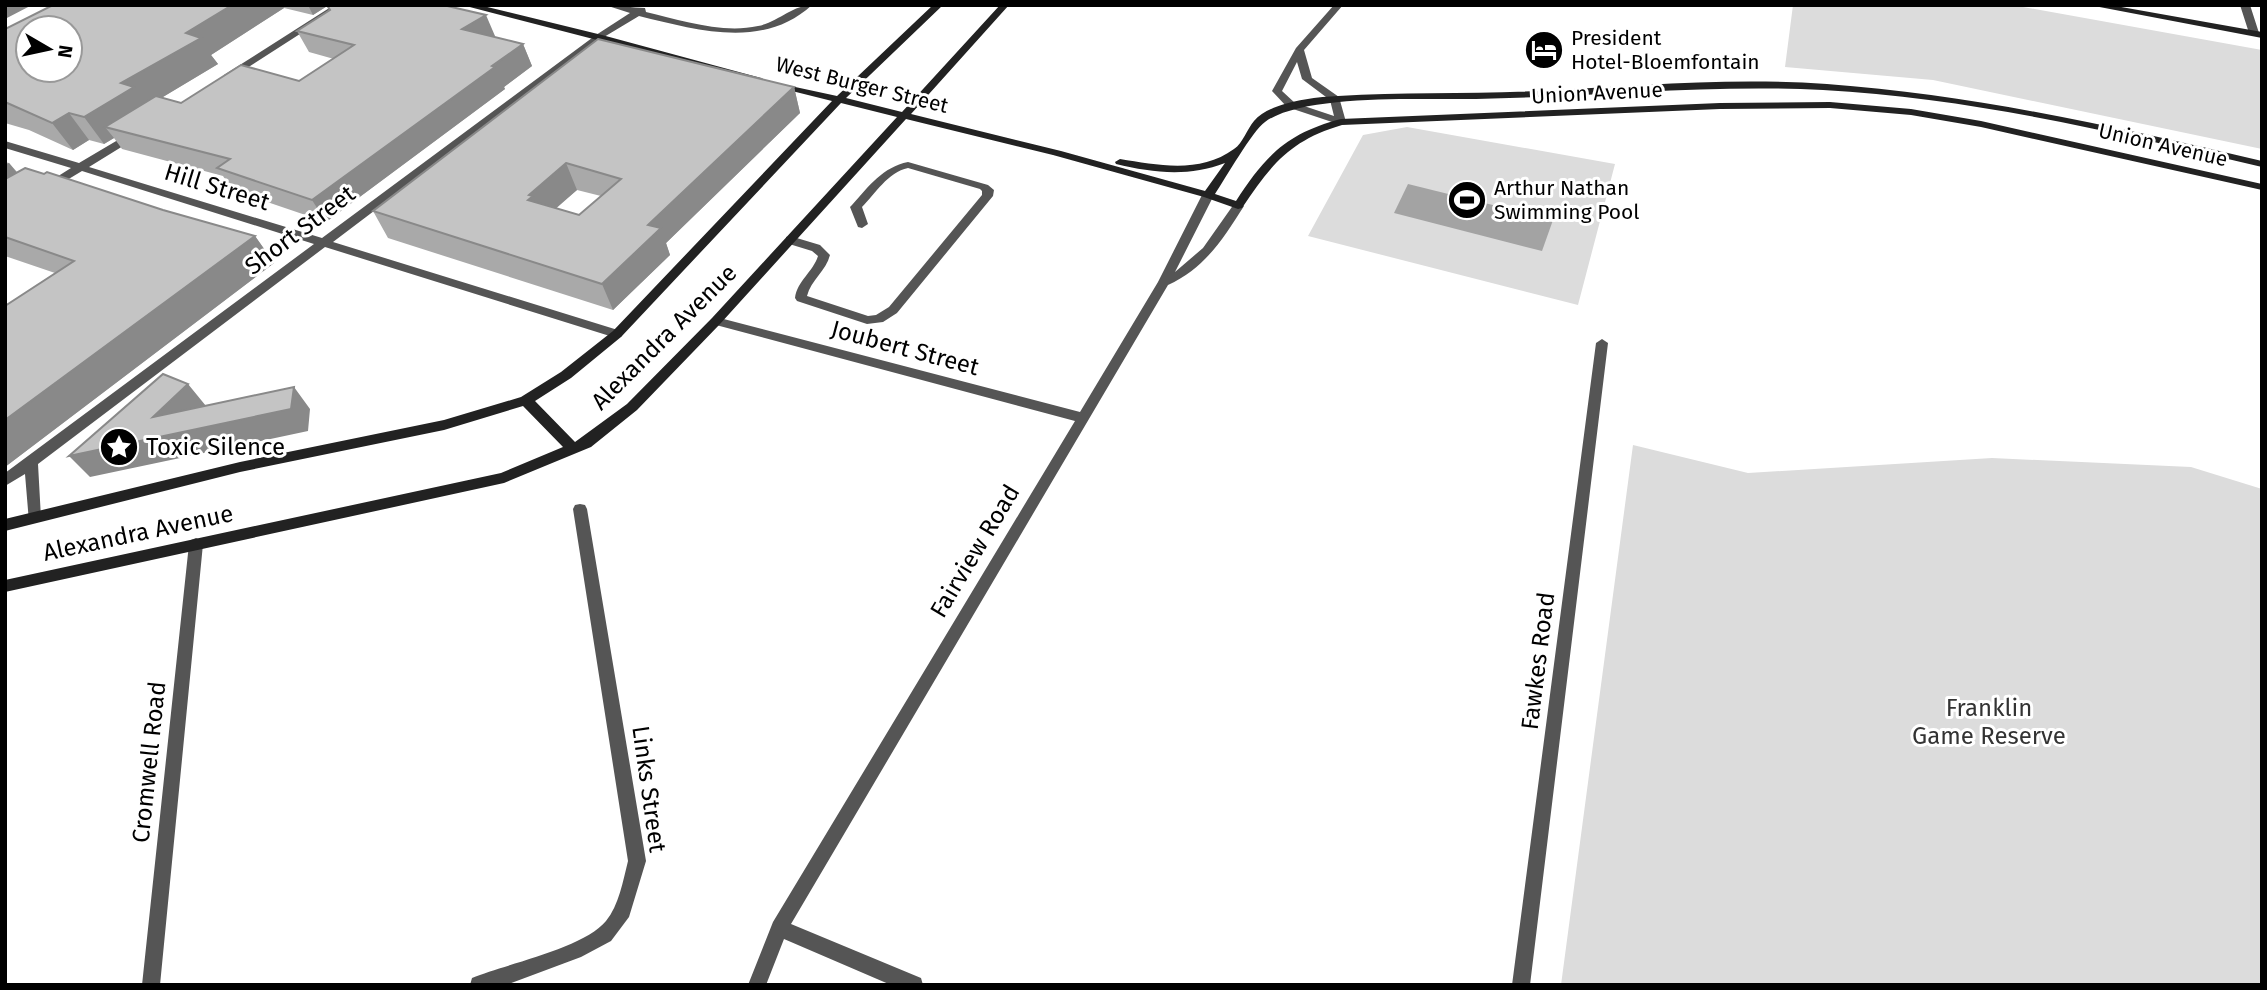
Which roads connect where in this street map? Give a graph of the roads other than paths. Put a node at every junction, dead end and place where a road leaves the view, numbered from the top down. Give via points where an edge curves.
1 (341, 5) edge
2 (466, 5) edge
3 (609, 5) edge
4 (649, 5) edge
5 (808, 5) edge
6 (939, 5) edge
7 (1005, 5) edge
8 (1339, 5) edge
9 (2093, 5) edge
10 (2245, 5) edge
11 (640, 12) junction
12 (2258, 34) edge
13 (599, 37) junction
14 (1300, 50) junction
15 (218, 82) edge
16 (1671, 88) junction
17 (1335, 99) junction
18 (838, 100) junction
19 (1291, 105) junction
20 (1685, 108) junction
21 (903, 116) junction
22 (1341, 122) junction
23 (2091, 124) junction
24 (137, 132) edge
25 (5, 144) edge
26 (1243, 145) junction
27 (1057, 153) junction
28 (2262, 164) edge
29 (79, 169) junction
30 (2262, 173) edge
31 (2262, 187) edge
32 (39, 193) edge
33 (1208, 195) junction
34 (1238, 206) junction
35 (862, 224) dead end
36 (790, 240) junction
37 (322, 242) junction
38 (1164, 282) junction
39 (716, 321) junction
40 (617, 334) junction
41 (1602, 344) dead end
42 (526, 400) junction
43 (1083, 418) junction
44 (573, 449) junction
45 (31, 464) junction
46 (5, 481) edge
47 (580, 509) dead end
48 (34, 518) junction
49 (5, 525) edge
50 (196, 544) junction
51 (5, 586) edge
52 (779, 928) junction
53 (151, 985) edge
54 (479, 985) edge
55 (757, 985) edge
56 (914, 985) edge
57 (1521, 985) edge

1 - 15 street
2 - 13 street, West Burger Street
3 - 11 street
4 - 11 street, Short Street
5 - 11 street via 784,21 732,32
6 - 18 street, Alexandra Avenue
7 - 21 street, Alexandra Avenue
8 - 14 street
9 - 12 street
10 - 12 street
11 - 13 street, Short Street
13 - 18 street, West Burger Street
13 - 37 street, Short Street
14 - 17 street via 1307,79
14 - 19 street via 1277,91
16 - 17 street, Union Avenue
16 - 20 street
16 - 23 street, Union Avenue via 1746,84 1880,92
17 - 19 street, Union Avenue
17 - 22 street
18 - 21 street, West Burger Street
18 - 40 street, Alexandra Avenue
19 - 22 street
19 - 26 street, Union Avenue via 1260,120
20 - 22 street, Union Avenue
20 - 31 street, Union Avenue via 1830,105 1911,112
21 - 27 street, West Burger Street
21 - 36 street, Alexandra Avenue
22 - 34 street, Union Avenue via 1315,128 1284,146 1269,159
23 - 28 street, Union Avenue
23 - 30 street
24 - 29 street
25 - 29 street, Hill Street
26 - 27 street via 1223,161 1187,170
26 - 33 street, Union Avenue
27 - 33 street, West Burger Street
29 - 32 street
29 - 37 street, Hill Street
33 - 34 street, West Burger Street
33 - 38 street, Fairview Road
34 - 38 street, Union Avenue via 1191,270
35 - 36 street via 856,206 898,167 908,165 988,190 893,310 879,319 867,320 801,298 801,289 824,255
36 - 39 street, Alexandra Avenue
37 - 40 street, Hill Street
37 - 45 street, Short Street
38 - 43 street, Fairview Road
39 - 43 street, Joubert Street
39 - 44 street, Alexandra Avenue via 632,407
40 - 42 street, Alexandra Avenue
41 - 57 street, Fawkes Road
42 - 44 street
42 - 48 street, Alexandra Avenue via 444,425 240,467
43 - 52 street, Fairview Road
44 - 50 street, Alexandra Avenue via 504,478
45 - 46 street, Short Street
45 - 48 street
47 - 54 street, Links Street via 637,861 620,914 605,935
48 - 49 street, Alexandra Avenue
50 - 51 street, Alexandra Avenue
50 - 53 street, Cromwell Road
52 - 55 street, Fairview Road
52 - 56 street

